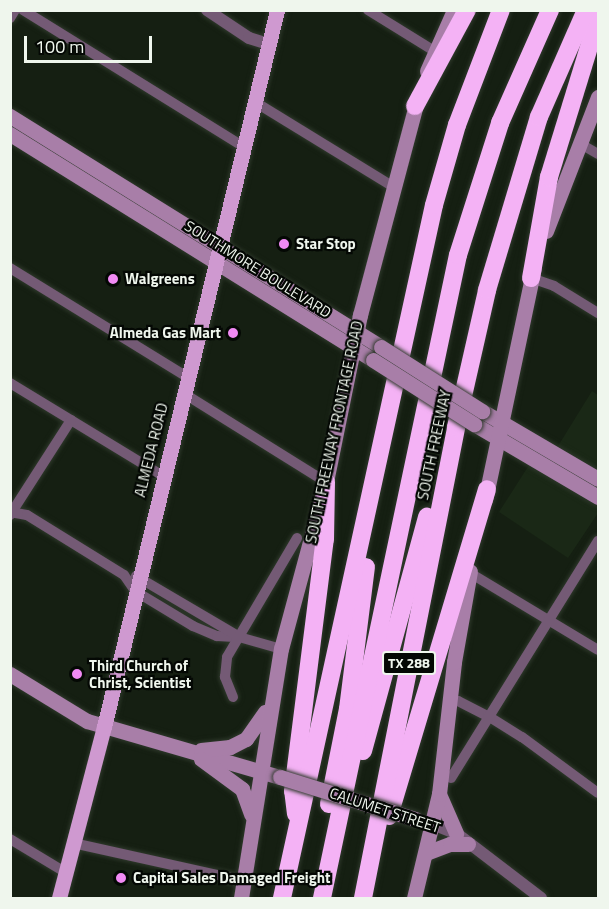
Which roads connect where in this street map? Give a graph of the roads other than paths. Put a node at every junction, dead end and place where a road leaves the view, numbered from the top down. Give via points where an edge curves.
1 (15, 10) edge
2 (23, 10) edge
3 (207, 10) edge
4 (277, 10) edge
5 (368, 10) edge
6 (454, 10) edge
7 (467, 10) edge
8 (501, 10) edge
9 (550, 10) edge
10 (586, 10) edge
11 (10, 18) edge
12 (598, 18) edge
13 (269, 44) junction
14 (434, 51) junction
15 (598, 97) edge
16 (255, 102) junction
17 (416, 106) junction
18 (10, 116) edge
19 (10, 134) edge
20 (579, 143) junction
21 (244, 147) junction
22 (598, 154) edge
23 (392, 186) junction
24 (138, 204) junction
25 (218, 244) junction
26 (214, 260) junction
27 (10, 268) edge
28 (531, 278) junction
29 (367, 287) junction
30 (323, 310) junction
31 (598, 313) edge
32 (354, 339) junction
33 (188, 377) junction
34 (10, 382) edge
35 (394, 388) junction
36 (183, 393) junction
37 (478, 417) junction
38 (71, 420) junction
39 (503, 423) junction
40 (456, 427) junction
41 (499, 439) junction
42 (531, 455) junction
43 (492, 469) junction
44 (163, 476) junction
45 (598, 479) edge
46 (326, 482) junction
47 (487, 489) junction
48 (598, 497) edge
49 (15, 499) edge
50 (11, 513) edge
51 (27, 515) junction
52 (297, 538) dead end
53 (598, 541) edge
54 (470, 573) junction
55 (133, 580) junction
56 (549, 619) junction
57 (239, 637) junction
58 (281, 649) junction
59 (598, 650) edge
60 (10, 674) edge
61 (274, 690) junction
62 (233, 698) dead end
63 (450, 701) junction
64 (488, 716) junction
65 (104, 727) junction
66 (186, 749) junction
67 (259, 770) junction
68 (451, 778) dead end
69 (598, 793) edge
70 (439, 794) junction
71 (252, 819) junction
72 (432, 824) junction
73 (298, 825) junction
74 (456, 833) junction
75 (10, 839) edge
76 (73, 843) junction
77 (468, 844) junction
78 (426, 853) junction
79 (65, 873) junction
80 (244, 881) junction
81 (59, 898) edge
82 (241, 898) edge
83 (282, 898) edge
84 (310, 898) edge
85 (322, 898) edge
86 (330, 898) edge
87 (363, 898) edge
88 (414, 898) edge
89 (541, 898) edge

1 - 11 street
2 - 21 street
3 - 13 street via 249,38
4 - 13 main road, ALMEDA ROAD
5 - 14 street
6 - 14 main road, SOUTH FREEWAY FRONTAGE ROAD
7 - 17 highway
8 - 35 highway via 457,125 434,205
9 - 85 highway via 500,123 458,255
10 - 40 highway, SOUTH FREEWAY / TX 288 via 539,117 513,194
12 - 28 highway via 549,177
13 - 16 main road, ALMEDA ROAD
14 - 17 main road, SOUTH FREEWAY FRONTAGE ROAD
15 - 20 main road
16 - 21 main road, ALMEDA ROAD
16 - 23 street
17 - 23 main road, SOUTH FREEWAY FRONTAGE ROAD
18 - 24 main road, SOUTHMORE BOULEVARD
19 - 24 main road, SOUTHMORE BOULEVARD
20 - 22 street
20 - 28 main road
21 - 25 main road, ALMEDA ROAD
23 - 29 main road, SOUTH FREEWAY FRONTAGE ROAD
24 - 25 main road, SOUTHMORE BOULEVARD
24 - 26 main road, SOUTHMORE BOULEVARD
25 - 26 main road, ALMEDA ROAD
25 - 30 main road, SOUTHMORE BOULEVARD
26 - 32 main road, SOUTHMORE BOULEVARD
26 - 33 main road, ALMEDA ROAD
27 - 33 street
28 - 31 street via 554,286
28 - 39 main road
29 - 30 main road via 345,311
29 - 32 main road, SOUTH FREEWAY FRONTAGE ROAD
30 - 32 main road, SOUTHMORE BOULEVARD
32 - 37 main road, SOUTHMORE BOULEVARD, bridge
32 - 46 main road, SOUTH FREEWAY FRONTAGE ROAD
33 - 36 main road, ALMEDA ROAD
34 - 38 street
35 - 73 highway
35 - 84 highway via 348,709
36 - 44 main road, ALMEDA ROAD
36 - 46 street
37 - 39 main road, SOUTHMORE BOULEVARD
37 - 41 main road, SOUTHMORE BOULEVARD
38 - 44 street
38 - 49 street
39 - 41 main road
39 - 45 main road, SOUTHMORE BOULEVARD
40 - 86 highway via 407,582
40 - 87 highway, SOUTH FREEWAY / TX 288
41 - 42 main road, SOUTHMORE BOULEVARD
41 - 43 main road
42 - 43 main road via 505,457
42 - 48 main road, SOUTHMORE BOULEVARD
43 - 47 main road
44 - 55 main road, ALMEDA ROAD
46 - 58 main road, SOUTH FREEWAY FRONTAGE ROAD
46 - 73 highway via 325,539 293,791
47 - 54 main road
47 - 87 highway
49 - 50 street
49 - 51 street
50 - 51 street
51 - 55 street
52 - 57 street
53 - 56 street
54 - 56 street
54 - 63 main road
55 - 57 street via 193,626 217,636
55 - 65 main road, ALMEDA ROAD
56 - 59 street
56 - 64 street
57 - 58 street
57 - 62 street via 225,667
58 - 61 main road, SOUTH FREEWAY FRONTAGE ROAD
60 - 65 main road, CALUMET STREET via 87,721
61 - 66 main road via 262,720 246,739 230,747
61 - 67 main road, SOUTH FREEWAY FRONTAGE ROAD
63 - 64 street
63 - 70 main road
64 - 68 street
64 - 69 street
65 - 66 main road, CALUMET STREET
65 - 76 main road, ALMEDA ROAD
66 - 67 main road, CALUMET STREET
66 - 71 main road via 242,789
67 - 71 main road, SOUTH FREEWAY FRONTAGE ROAD
67 - 72 main road, CALUMET STREET, bridge
70 - 72 main road
70 - 74 main road
71 - 80 main road, SOUTH FREEWAY FRONTAGE ROAD
72 - 74 street, CALUMET STREET
72 - 78 main road
73 - 83 highway
74 - 77 street, CALUMET STREET
75 - 79 street
76 - 79 main road, ALMEDA ROAD
76 - 80 street
77 - 78 main road via 450,844
77 - 89 street, CALUMET STREET
78 - 88 main road
79 - 81 main road, ALMEDA ROAD
80 - 82 main road, SOUTH FREEWAY FRONTAGE ROAD

